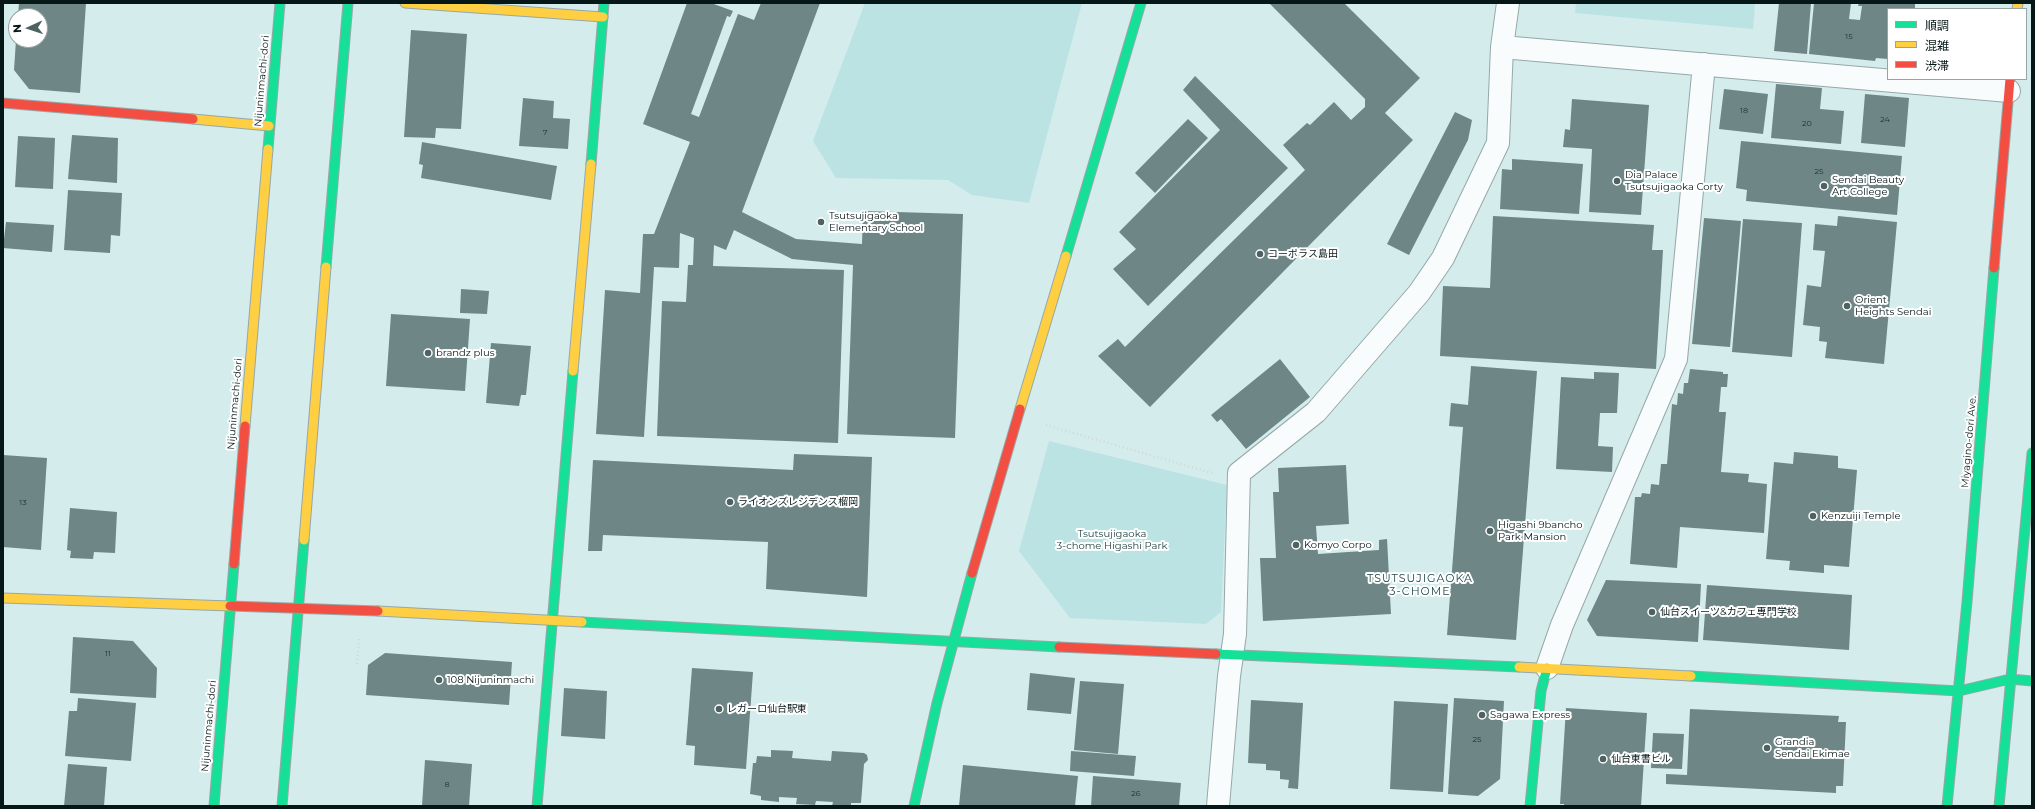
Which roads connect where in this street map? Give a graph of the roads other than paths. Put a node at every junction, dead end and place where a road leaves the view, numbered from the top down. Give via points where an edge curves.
1 (280, 3) edge
2 (348, 3) edge
3 (405, 3) edge
4 (604, 3) edge
5 (1142, 3) edge
6 (1508, 3) edge
7 (602, 17) junction
8 (1502, 47) junction
9 (1704, 64) junction
10 (1887, 77) edge
11 (1937, 80) edge
12 (2010, 85) edge
13 (3, 103) edge
14 (269, 126) junction
15 (2032, 453) edge
16 (3, 598) edge
17 (229, 606) junction
18 (299, 608) junction
19 (552, 620) junction
20 (953, 642) junction
21 (1233, 655) junction
22 (1547, 668) junction
23 (2010, 679) junction
24 (2032, 681) edge
25 (1959, 691) junction
26 (214, 806) edge
27 (282, 806) edge
28 (537, 806) edge
29 (914, 806) edge
30 (1218, 806) edge
31 (1530, 806) edge
32 (1947, 806) edge
33 (1999, 806) edge

1 - 14 street, Nijuninmachi-dori
2 - 18 street
3 - 7 street
4 - 7 street
5 - 20 street
6 - 8 street
7 - 19 street
8 - 9 street
8 - 21 street via 1498,143 1443,258 1419,293 1316,412 1239,473
9 - 10 street
9 - 22 street via 1676,359 1562,625
11 - 12 street
12 - 25 street, Miyagino-dori Ave.
13 - 14 street
14 - 17 street, Nijuninmachi-dori
15 - 23 street
16 - 17 street
17 - 18 street
17 - 26 street, Nijuninmachi-dori
18 - 19 street
18 - 27 street
19 - 20 street
19 - 28 street
20 - 21 street
20 - 29 street
21 - 22 street
21 - 30 street
22 - 25 street
22 - 31 street via 1540,691
23 - 24 street
23 - 25 street
23 - 33 street
25 - 32 street, Miyagino-dori Ave.

